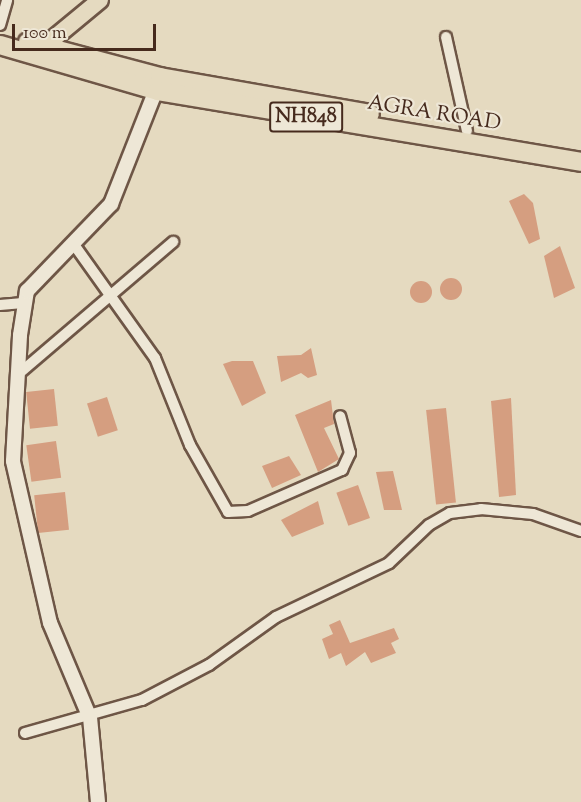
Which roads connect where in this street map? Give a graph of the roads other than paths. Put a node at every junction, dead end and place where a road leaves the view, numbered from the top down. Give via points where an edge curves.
1 (7, 0) edge
2 (100, 0) edge
3 (0, 25) edge
4 (0, 34) edge
5 (446, 37) dead end
6 (0, 45) edge
7 (38, 51) junction
8 (159, 84) junction
9 (467, 131) junction
10 (581, 149) edge
11 (581, 162) edge
12 (173, 242) dead end
13 (75, 246) junction
14 (111, 297) junction
15 (23, 303) junction
16 (0, 305) edge
17 (21, 371) junction
18 (340, 416) dead end
19 (581, 531) edge
20 (90, 718) junction
21 (25, 733) dead end
22 (98, 802) edge

1 - 3 street
2 - 7 main road
4 - 7 highway, NH848
5 - 9 street
6 - 7 highway, AGRA ROAD / NH848
7 - 8 highway, AGRA ROAD / NH848
8 - 9 highway, AGRA ROAD / NH848
8 - 11 highway, AGRA ROAD / NH848
8 - 13 street via 111,204
9 - 10 highway, AGRA ROAD / NH848
12 - 14 street
13 - 14 street
13 - 15 street via 27,291
14 - 17 street
14 - 18 street via 155,358 190,445 228,512 248,511 342,470 350,453
15 - 16 street
15 - 17 street
17 - 20 street via 14,461 25,524 50,623
19 - 20 street via 533,514 481,509 450,513 429,525 389,564 276,617 209,665 142,700
20 - 21 street
20 - 22 street

